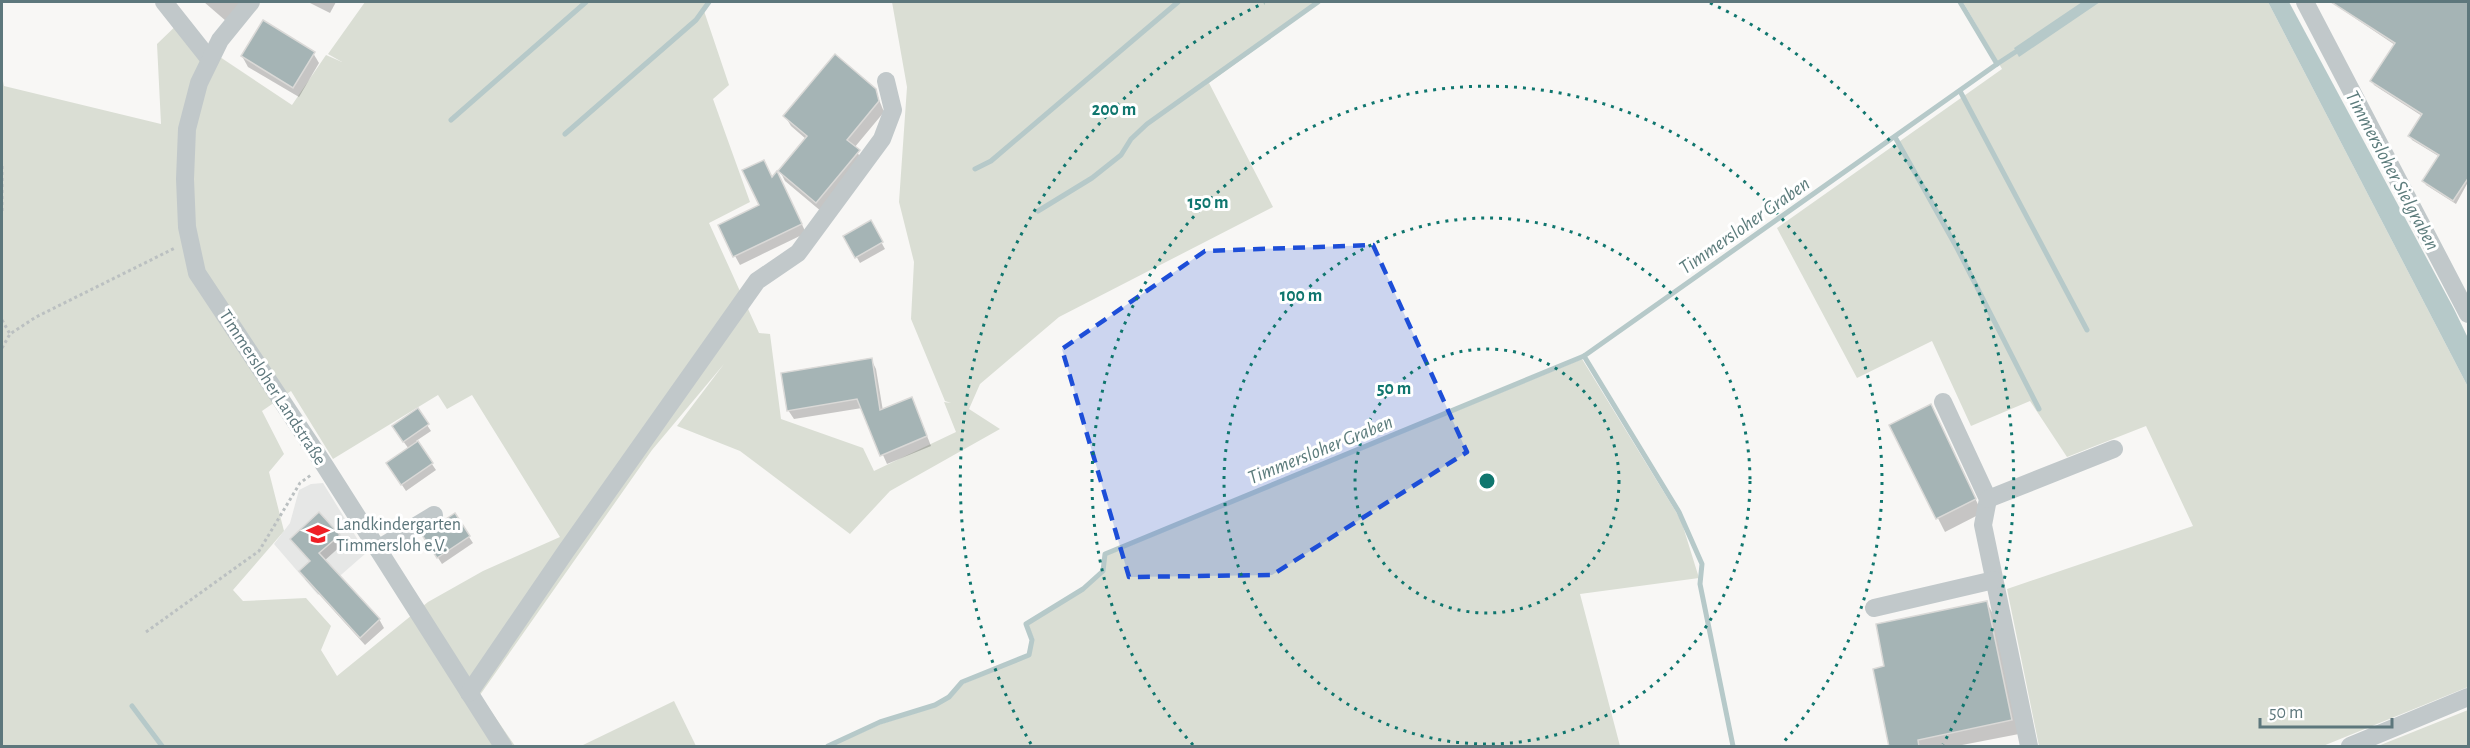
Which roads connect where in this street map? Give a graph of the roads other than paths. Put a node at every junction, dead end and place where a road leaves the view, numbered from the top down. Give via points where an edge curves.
1 (164, 2) edge
2 (251, 2) edge
3 (2305, 2) edge
4 (210, 60) junction
5 (886, 81) dead end
6 (2469, 314) edge
7 (1943, 402) dead end
8 (2114, 449) dead end
9 (1988, 499) junction
10 (434, 514) dead end
11 (378, 549) junction
12 (1994, 580) junction
13 (1874, 608) dead end
14 (469, 693) junction
15 (2469, 697) edge
16 (503, 747) edge
17 (2029, 747) edge
18 (2350, 747) edge

1 - 4 street
2 - 4 street, Timmersloher Landstraße via 220,40
3 - 6 street
4 - 11 street, Timmersloher Landstraße via 186,129 187,227 197,273
5 - 14 street via 893,110 882,139 798,253 757,281
7 - 9 street
8 - 9 street
9 - 12 street via 1983,525
10 - 11 street
11 - 14 street, Timmersloher Landstraße
12 - 13 street
12 - 17 street
14 - 16 street, Timmersloher Landstraße
15 - 18 street

